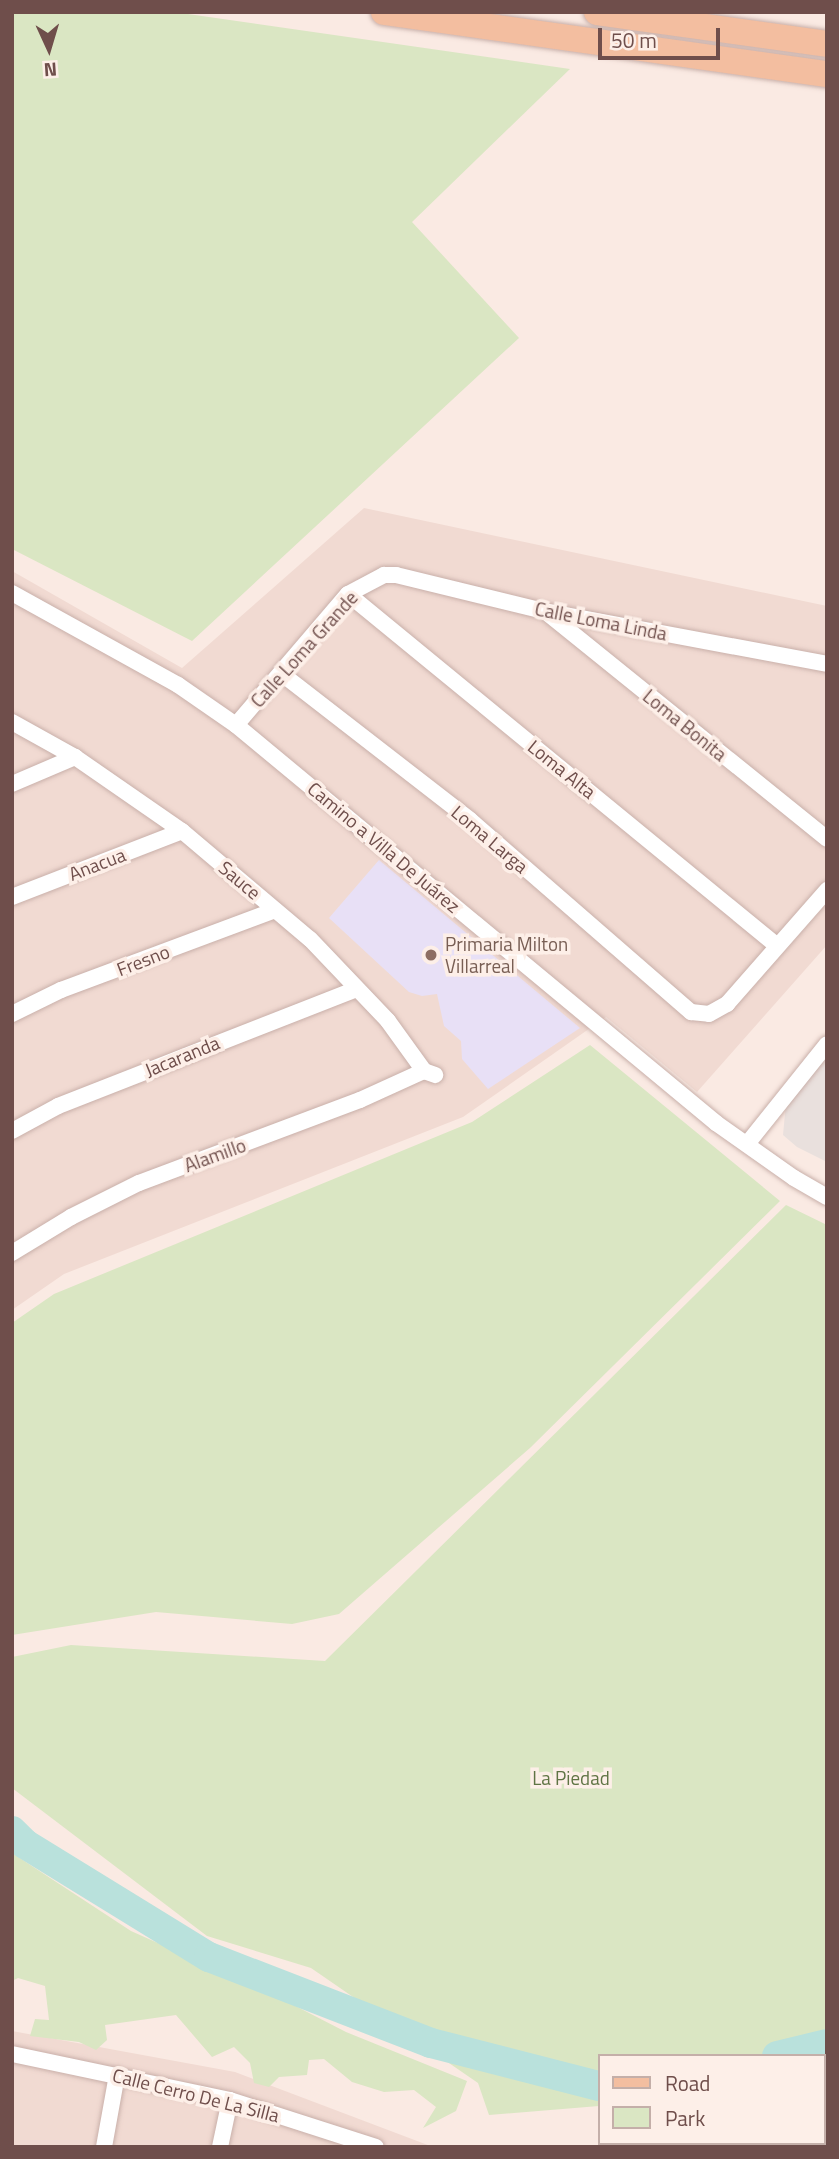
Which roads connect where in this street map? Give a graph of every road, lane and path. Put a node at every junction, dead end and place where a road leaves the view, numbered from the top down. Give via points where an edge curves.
1 (384, 12) edge
2 (597, 12) edge
3 (827, 44) edge
4 (827, 74) edge
5 (376, 577) joint
6 (12, 593) edge
7 (348, 594) junction
8 (544, 611) junction
9 (827, 664) edge
10 (282, 674) junction
11 (12, 722) edge
12 (236, 725) junction
13 (75, 757) junction
14 (12, 784) edge
15 (181, 831) junction
16 (827, 839) edge
17 (827, 890) edge
18 (12, 897) edge
19 (275, 910) junction
20 (776, 945) junction
21 (356, 989) junction
22 (12, 1014) edge
23 (827, 1044) edge
24 (430, 1073) joint
25 (12, 1131) edge
26 (747, 1144) junction
27 (827, 1197) edge
28 (12, 1253) edge
29 (12, 2054) edge
30 (117, 2075) junction
31 (230, 2100) junction
32 (331, 2139) edge
33 (104, 2147) edge
34 (220, 2147) edge
35 (376, 2147) edge

1 - 4 main road
2 - 3 main road
5 - 7 street, Calle Loma Grande
5 - 8 street, Calle Loma Linda via 396,575
6 - 12 street, Camino a Villa De Juárez via 178,685
7 - 10 street, Calle Loma Grande
7 - 20 street, Loma Alta
8 - 9 street, Calle Loma Linda
8 - 16 street, Loma Bonita
10 - 12 street, Calle Loma Grande
10 - 20 street, Loma Larga via 470,820 691,1012 709,1014 727,1004
11 - 13 street, Sauce
12 - 26 street, Camino a Villa De Juárez
13 - 14 street
13 - 15 street, Sauce
15 - 18 street, Anacua
15 - 19 street, Sauce
17 - 20 street
19 - 21 street, Sauce via 310,939
19 - 22 street, Fresno via 61,990
21 - 24 street, Sauce
21 - 25 street, Jacaranda via 58,1106
23 - 26 street
24 - 28 street, Alamillo via 139,1183
26 - 27 street, Camino a Villa De Juárez
29 - 30 street, Calle Cerro De La Silla
30 - 31 street, Calle Cerro De La Silla
30 - 33 street
31 - 32 street, Calle Cerro De La Silla
31 - 34 street
32 - 35 street, Calle Cerro De La Silla

